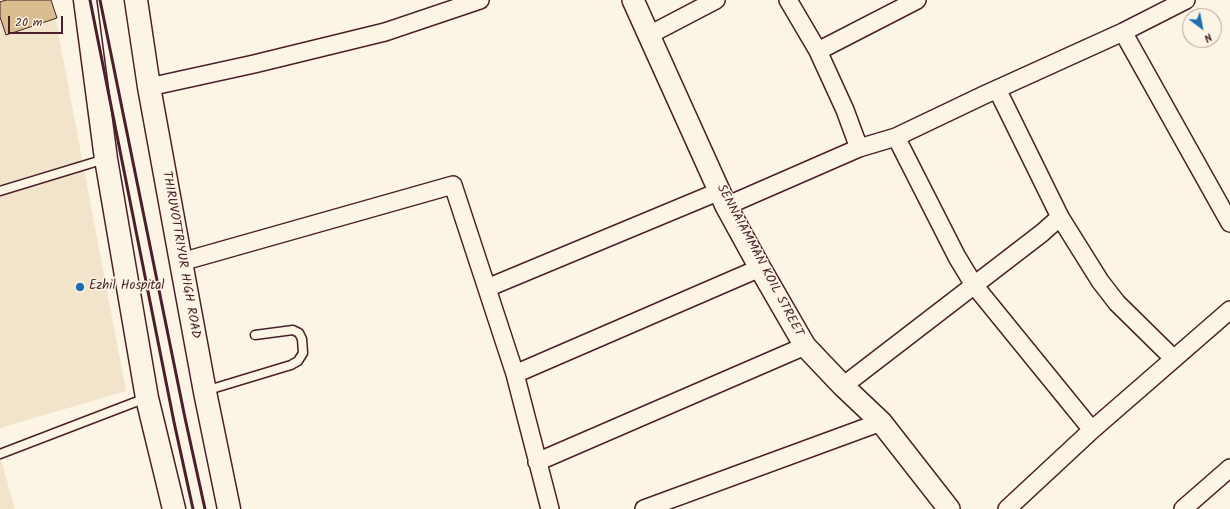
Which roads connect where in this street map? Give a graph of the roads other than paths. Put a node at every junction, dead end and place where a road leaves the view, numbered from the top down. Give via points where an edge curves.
1 (85, 0) edge
2 (136, 0) edge
3 (480, 0) edge
4 (633, 0) edge
5 (716, 0) edge
6 (788, 0) edge
7 (917, 0) edge
8 (1186, 0) edge
9 (1123, 32) junction
10 (649, 35) junction
11 (818, 51) junction
12 (149, 87) junction
13 (997, 89) junction
14 (896, 137) junction
15 (859, 148) junction
16 (106, 159) junction
17 (0, 191) edge
18 (723, 198) junction
19 (1060, 218) junction
20 (1229, 220) edge
21 (181, 262) junction
22 (760, 268) junction
23 (974, 285) junction
24 (486, 288) junction
25 (1230, 310) edge
26 (255, 335) dead end
27 (805, 346) junction
28 (1174, 358) junction
29 (515, 374) junction
30 (843, 386) junction
31 (205, 392) junction
32 (147, 398) junction
33 (881, 422) junction
34 (1092, 430) junction
35 (0, 454) edge
36 (537, 462) junction
37 (1230, 468) edge
38 (174, 509) edge
39 (229, 509) edge
40 (550, 509) edge
41 (644, 509) edge
42 (949, 509) edge
43 (1007, 509) edge
44 (1183, 509) edge

1 - 16 main road
2 - 12 main road, THIRUVOTTRIYUR HIGH ROAD
3 - 12 street via 385,32
4 - 10 street, SENNAIAMMAN KOIL STREET
5 - 10 street
6 - 11 street
7 - 11 street
8 - 9 street
9 - 13 street
9 - 20 street
10 - 18 street, SENNAIAMMAN KOIL STREET
11 - 15 street
12 - 21 main road, THIRUVOTTRIYUR HIGH ROAD
13 - 14 street
13 - 19 street
14 - 15 street
14 - 23 street
15 - 18 street
16 - 17 lane
16 - 32 main road
18 - 22 street, SENNAIAMMAN KOIL STREET
18 - 24 street
19 - 23 street
19 - 28 street via 1113,297
21 - 24 street via 453,184
21 - 31 main road, THIRUVOTTRIYUR HIGH ROAD
22 - 27 street, SENNAIAMMAN KOIL STREET
22 - 29 street
23 - 30 street
23 - 34 street
24 - 29 street
25 - 28 street
26 - 31 lane via 293,330 299,333 302,339 303,353 298,361 291,365
27 - 30 street, SENNAIAMMAN KOIL STREET
27 - 36 street
28 - 34 street
29 - 36 street
30 - 33 street, SENNAIAMMAN KOIL STREET
31 - 39 main road, THIRUVOTTRIYUR HIGH ROAD
32 - 35 lane
32 - 38 main road
33 - 41 street
33 - 42 street, SENNAIAMMAN KOIL STREET
34 - 43 street
36 - 40 street
37 - 44 street

